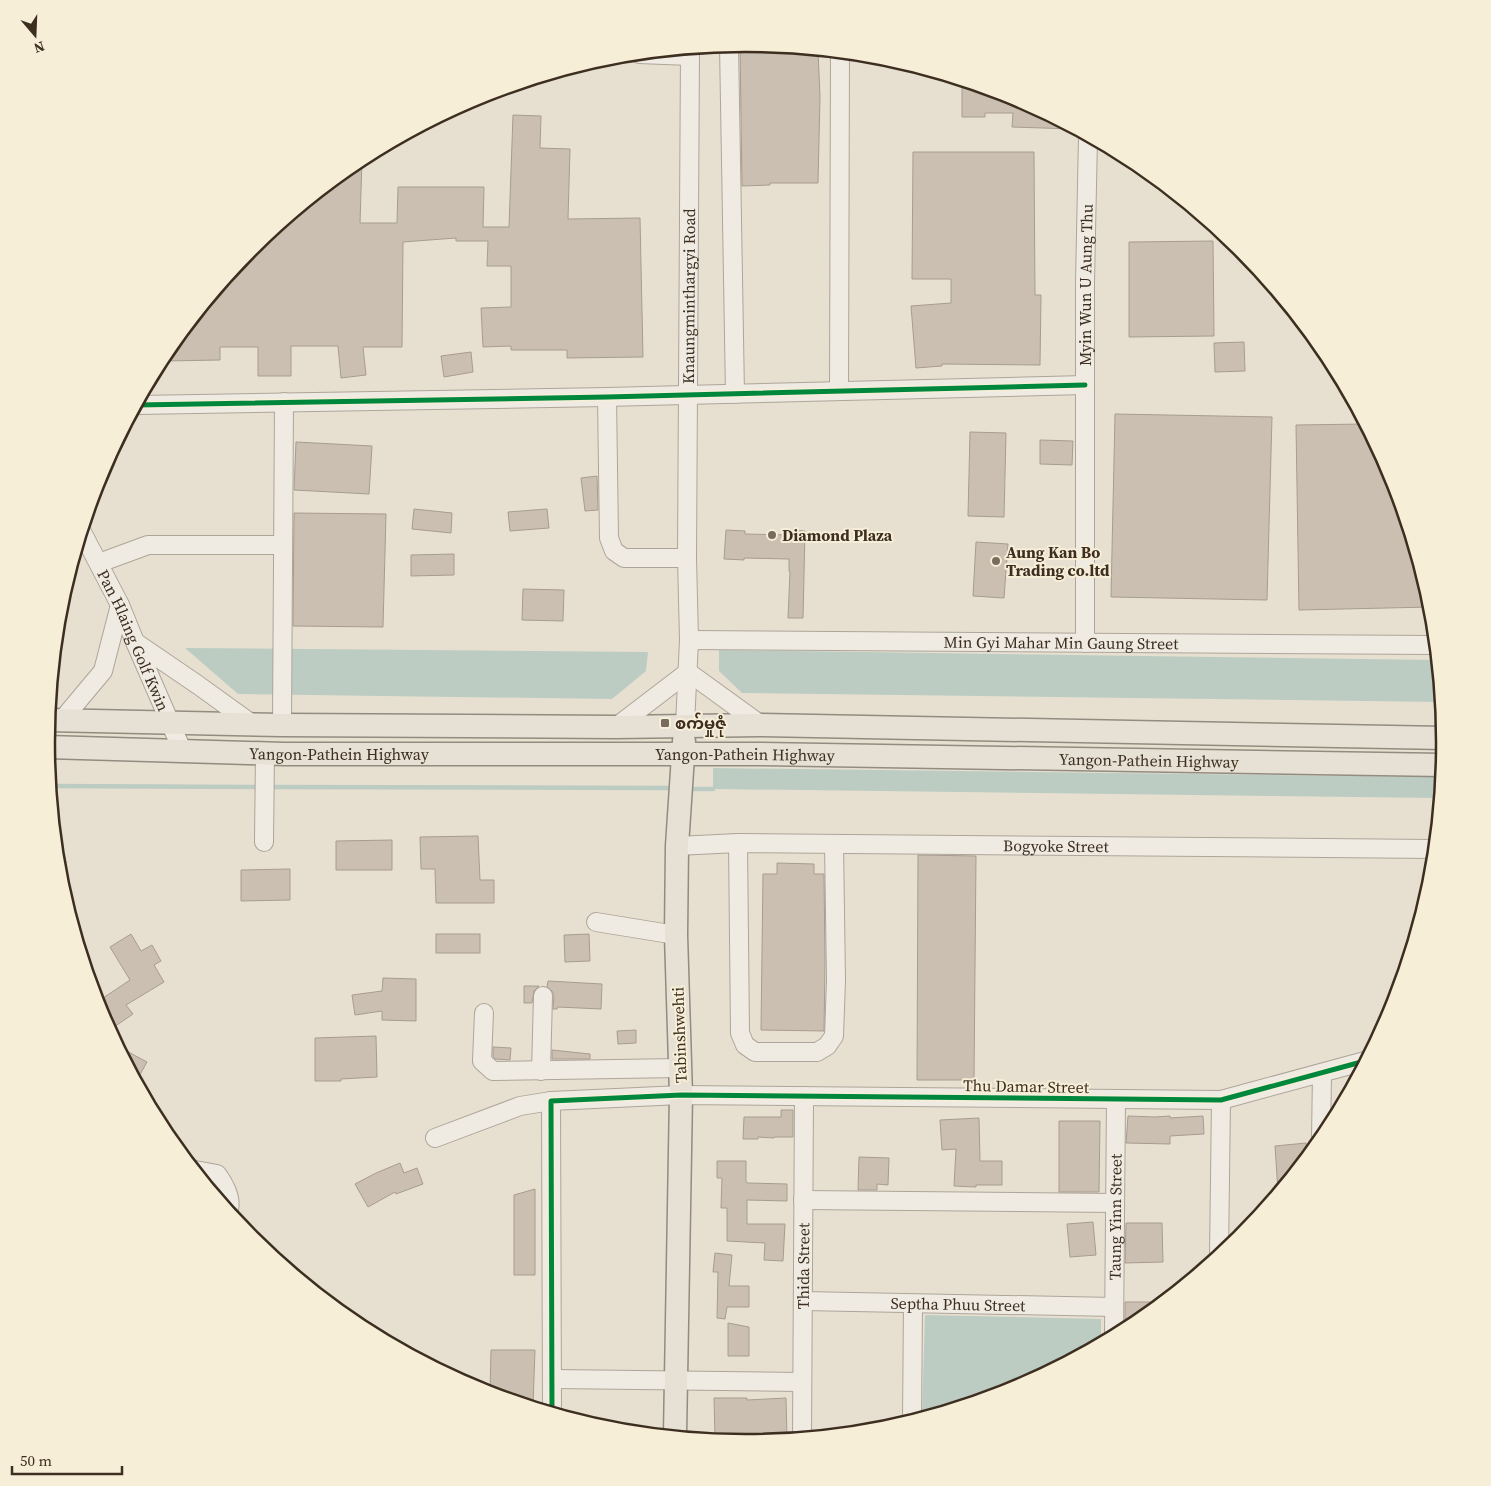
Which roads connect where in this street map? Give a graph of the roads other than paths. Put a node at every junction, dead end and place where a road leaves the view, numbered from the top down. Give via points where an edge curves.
1 (729, 53) edge
2 (690, 55) edge
3 (840, 59) edge
4 (1088, 143) edge
5 (1085, 385) junction
6 (839, 391) junction
7 (735, 394) junction
8 (688, 395) junction
9 (607, 397) junction
10 (284, 402) junction
11 (144, 405) edge
12 (86, 540) edge
13 (283, 545) junction
14 (687, 558) junction
15 (99, 563) junction
16 (120, 605) junction
17 (689, 640) junction
18 (134, 642) junction
19 (1085, 643) junction
20 (1429, 645) edge
21 (688, 672) junction
22 (55, 720) edge
23 (170, 722) junction
24 (252, 724) junction
25 (282, 724) junction
26 (761, 724) junction
27 (685, 725) junction
28 (616, 727) junction
29 (1436, 738) edge
30 (55, 747) edge
31 (182, 750) junction
32 (265, 753) junction
33 (684, 754) junction
34 (1436, 765) edge
35 (264, 842) dead end
36 (738, 843) junction
37 (834, 844) junction
38 (677, 846) junction
39 (1428, 849) edge
40 (596, 922) dead end
41 (676, 935) junction
42 (543, 996) dead end
43 (484, 1014) dead end
44 (1357, 1063) edge
45 (679, 1068) junction
46 (541, 1070) junction
47 (1322, 1073) junction
48 (681, 1095) junction
49 (804, 1096) junction
50 (1116, 1100) junction
51 (1220, 1100) junction
52 (551, 1101) junction
53 (1321, 1125) edge
54 (435, 1138) dead end
55 (205, 1172) edge
56 (803, 1200) junction
57 (229, 1201) edge
58 (1115, 1203) junction
59 (1219, 1245) edge
60 (803, 1302) junction
61 (913, 1304) junction
62 (1114, 1307) junction
63 (1114, 1326) edge
64 (553, 1379) junction
65 (676, 1381) junction
66 (802, 1382) junction
67 (552, 1406) edge
68 (912, 1413) edge
69 (675, 1430) edge
70 (802, 1431) edge

1 - 7 street
2 - 8 street, Knaungminthargyi Road
3 - 6 street
4 - 5 street, Myin Wun U Aung Thu
5 - 6 street
5 - 19 street, Myin Wun U Aung Thu
6 - 7 street
7 - 8 street
8 - 9 street
8 - 14 street, Knaungminthargyi Road
9 - 10 street
9 - 14 street via 609,538 614,551 624,558
10 - 11 street
10 - 13 street
12 - 15 street, Pan Hlaing Golf Kwin
13 - 15 street via 148,545
13 - 25 street
14 - 17 street, Knaungminthargyi Road
15 - 16 street, Pan Hlaing Golf Kwin
16 - 18 street, Pan Hlaing Golf Kwin
16 - 22 street via 102,671
17 - 19 street, Min Gyi Mahar Min Gaung Street
17 - 21 street, Knaungminthargyi Road
18 - 23 street, Pan Hlaing Golf Kwin
18 - 24 street
19 - 20 street, Min Gyi Mahar Min Gaung Street
21 - 26 street
21 - 27 street, Knaungminthargyi Road
21 - 28 street
22 - 23 main road, Yangon-Pathein Highway
23 - 24 main road, Yangon-Pathein Highway
23 - 31 street, Pan Hlaing Golf Kwin
24 - 25 main road, Yangon-Pathein Highway
25 - 28 main road, Yangon-Pathein Highway
26 - 27 main road, Yangon-Pathein Highway
26 - 29 main road, Yangon-Pathein Highway
27 - 28 main road, Yangon-Pathein Highway
27 - 33 main road, Tabinshwehti
30 - 31 main road, Yangon-Pathein Highway
31 - 32 main road, Yangon-Pathein Highway
32 - 33 main road, Yangon-Pathein Highway
32 - 35 street
33 - 34 main road, Yangon-Pathein Highway
33 - 38 main road, Tabinshwehti
36 - 37 street, Bogyoke Street
36 - 37 street via 740,1033 745,1045 755,1052 817,1052 828,1046 834,1036
36 - 38 street, Bogyoke Street
37 - 39 street, Bogyoke Street
38 - 41 main road, Tabinshwehti
40 - 41 street
41 - 45 main road, Tabinshwehti
42 - 46 street
43 - 46 street via 482,1061 488,1067 493,1071
44 - 47 street, Thu Damar Street
45 - 46 street
45 - 48 main road, Tabinshwehti
47 - 51 street, Thu Damar Street
47 - 53 street
48 - 49 street, Thu Damar Street
48 - 52 street, Thu Damar Street
48 - 65 main road, Tabinshwehti
49 - 50 street, Thu Damar Street
49 - 56 street, Thida Street
50 - 51 street, Thu Damar Street
50 - 58 street, Taung Yinn Street
51 - 59 street
52 - 54 street, Thu Damar Street via 520,1106
52 - 64 street
55 - 57 street via 217,1174 225,1184
56 - 58 street
56 - 60 street, Thida Street
58 - 62 street, Taung Yinn Street
60 - 61 street, Septha Phuu Street
60 - 66 street, Thida Street
61 - 62 street, Septha Phuu Street
61 - 68 street
62 - 63 street, Taung Yinn Street
64 - 65 street
64 - 67 street
65 - 66 street
65 - 69 main road, Tabinshwehti
66 - 70 street, Thida Street

